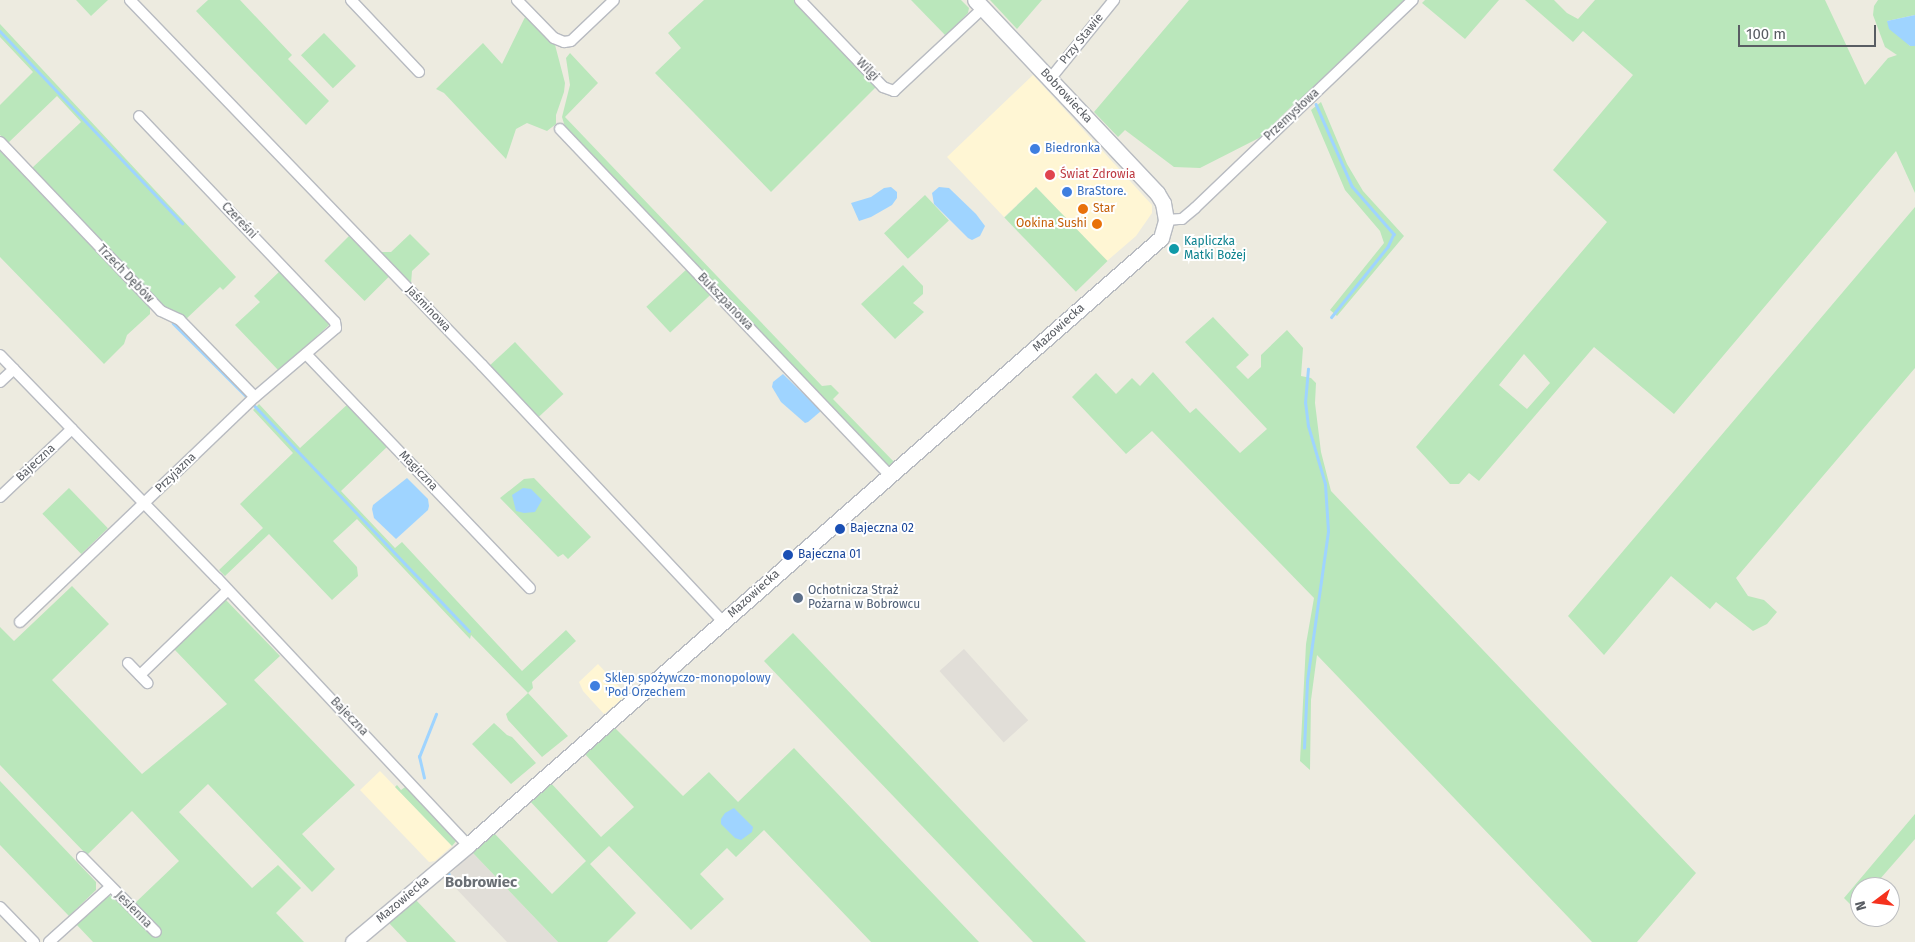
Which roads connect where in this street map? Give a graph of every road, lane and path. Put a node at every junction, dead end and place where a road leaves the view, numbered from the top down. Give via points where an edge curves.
1 (130, 0) edge
2 (351, 0) edge
3 (517, 0) edge
4 (614, 0) edge
5 (800, 0) edge
6 (1114, 0) edge
7 (1413, 0) edge
8 (979, 4) edge
9 (419, 72) dead end
10 (1050, 79) junction
11 (139, 116) dead end
12 (560, 130) dead end
13 (0, 142) edge
14 (1166, 220) junction
15 (336, 328) joint
16 (306, 354) junction
17 (0, 355) edge
18 (14, 369) junction
19 (0, 382) edge
20 (255, 397) junction
21 (72, 429) junction
22 (890, 476) junction
23 (0, 497) edge
24 (144, 504) junction
25 (530, 588) dead end
26 (228, 590) junction
27 (20, 622) dead end
28 (723, 622) junction
29 (128, 663) dead end
30 (140, 675) junction
31 (147, 683) dead end
32 (468, 845) junction
33 (82, 857) dead end
34 (110, 887) junction
35 (0, 907) edge
36 (156, 932) dead end
37 (34, 942) edge
38 (48, 942) edge
39 (353, 942) edge

1 - 28 street, Jaśminowa via 475,358
2 - 9 street
3 - 4 street via 554,38 564,42 571,41
5 - 8 street, Wilgi via 883,87 894,91
6 - 10 street, Przy Stawie
7 - 14 street, Przemysłowa via 1195,208 1182,219
8 - 10 street, Bobrowiecka
10 - 14 street, Bobrowiecka via 1157,193 1163,203
11 - 15 street, Czereśni via 335,322
12 - 22 street, Bukszpanowa
13 - 20 street, Trzech Dębów via 161,311 180,320
14 - 22 street, Mazowiecka via 1161,238
15 - 16 street, Przyjazna
16 - 20 street, Przyjazna
16 - 25 street, Magiczna
17 - 18 street, Bajeczna
18 - 19 street
18 - 21 street, Bajeczna
20 - 24 street, Przyjazna
21 - 23 street, Bajeczna
21 - 24 street, Bajeczna
22 - 28 street, Mazowiecka
24 - 26 street, Bajeczna
24 - 27 street, Przyjazna
26 - 30 street
26 - 32 street, Bajeczna
28 - 32 street, Mazowiecka
29 - 30 street
30 - 31 street
32 - 39 street, Mazowiecka
33 - 34 street, Jesienna
34 - 36 street, Jesienna
34 - 38 street, Jesienna
35 - 37 street

